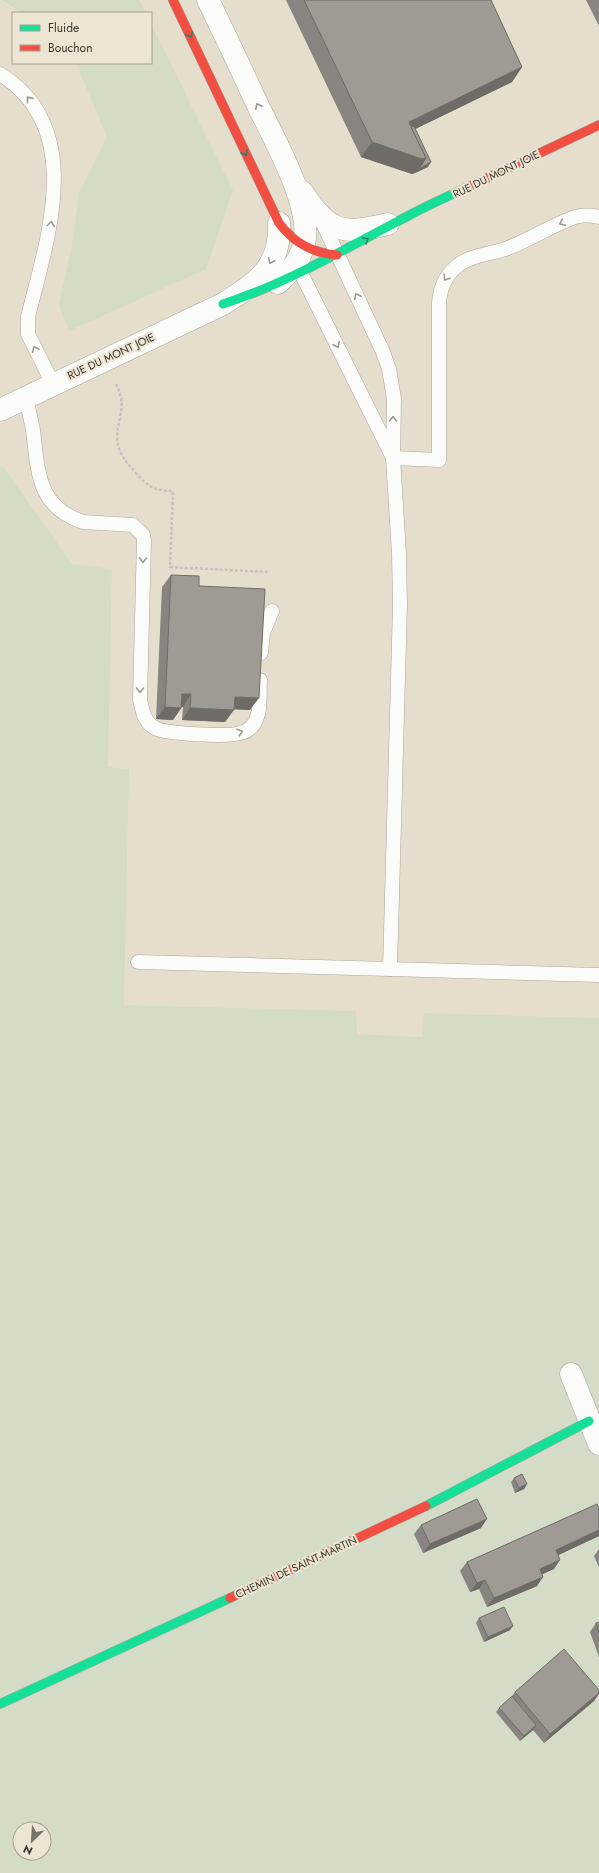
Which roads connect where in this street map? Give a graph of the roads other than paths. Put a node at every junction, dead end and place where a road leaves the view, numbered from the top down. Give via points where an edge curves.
1 (173, 0) edge
2 (208, 0) edge
3 (0, 74) edge
4 (599, 124) edge
5 (293, 179) junction
6 (595, 214) edge
7 (320, 216) junction
8 (278, 223) junction
9 (394, 223) junction
10 (337, 255) junction
11 (300, 261) junction
12 (277, 283) joint
13 (223, 304) junction
14 (53, 384) junction
15 (26, 397) junction
16 (0, 410) edge
17 (393, 458) junction
18 (272, 611) dead end
19 (138, 962) dead end
20 (390, 969) junction
21 (599, 975) edge
22 (571, 1374) dead end
23 (589, 1421) junction
24 (599, 1444) edge
25 (0, 1704) edge

1 -> 8 street, RUE DU MONT JOIE
5 -> 2 street, RUE DU MONT JOIE
14 -> 3 lane via 27,327 51,223 54,200 52,156 46,133 33,104 23,91
4 - 9 street, RUE DU MONT JOIE
5 - 7 street, RUE DU MONT JOIE
5 - 11 street, RUE DU MONT JOIE via 306,231
6 -> 17 lane via 574,218 510,247 458,265 444,282 440,292 439,460
7 - 9 street, RUE DU MONT JOIE via 331,225 352,230
7 - 10 lane
8 - 11 lane
8 -> 13 street, RUE DU MONT JOIE via 277,246 268,269 252,285
10 -> 9 street, RUE DU MONT JOIE
10 - 11 street, RUE DU MONT JOIE
10 - 11 street via 318,252
17 -> 10 lane via 394,399 389,369
11 - 12 street, RUE DU MONT JOIE
11 -> 17 lane
12 - 13 street, RUE DU MONT JOIE via 247,297
13 - 14 street, RUE DU MONT JOIE
14 - 15 street, RUE DU MONT JOIE
15 - 16 street, RUE DU MONT JOIE
15 -> 18 lane via 40,480 53,504 68,516 84,522 132,525 143,535 140,699 144,715 154,728 165,732 227,734 241,733 253,726 258,714 261,642
17 - 20 lane via 400,582
19 - 20 lane
20 - 21 lane
22 - 23 street
23 - 24 street
23 - 25 street, CHEMIN DE SAINT-MARTIN via 406,1516

